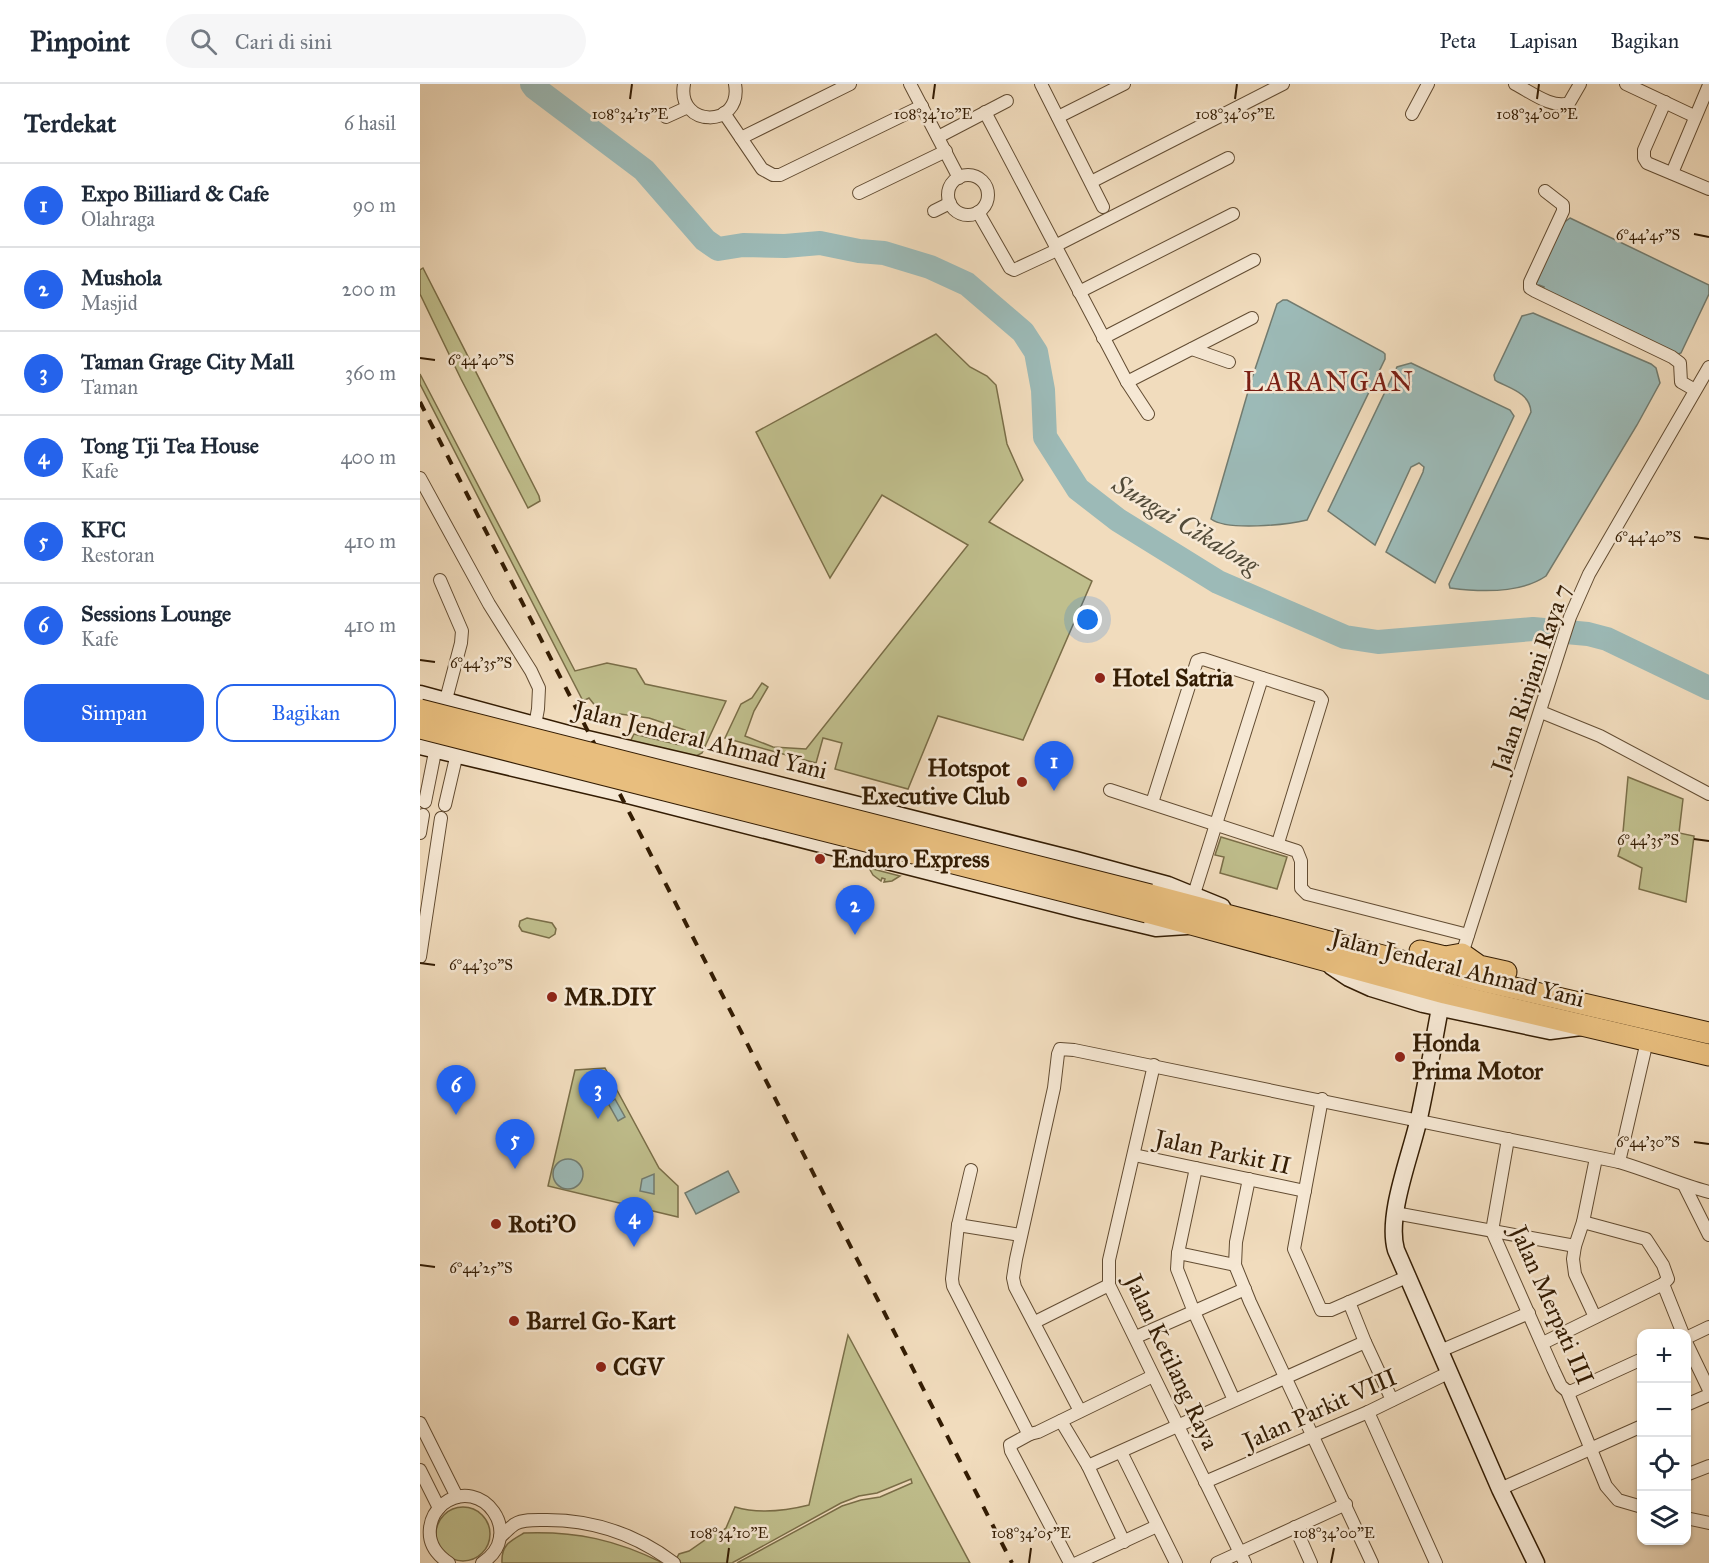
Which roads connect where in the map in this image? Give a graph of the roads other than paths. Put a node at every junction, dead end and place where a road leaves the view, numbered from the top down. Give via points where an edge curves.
1 (684, 84) edge
2 (735, 84) edge
3 (850, 84) edge
4 (910, 84) edge
5 (1041, 84) edge
6 (1124, 84) edge
7 (1284, 84) edge
8 (1428, 84) edge
9 (1515, 84) edge
10 (1580, 84) edge
11 (1626, 84) edge
12 (1643, 88) edge
13 (1707, 92) edge
14 (1007, 101) dead end
15 (1665, 102) junction
16 (922, 106) junction
17 (688, 107) junction
18 (985, 112) junction
19 (724, 114) junction
20 (1412, 114) dead end
21 (1694, 116) junction
22 (666, 117) dead end
23 (1058, 117) junction
24 (938, 137) junction
25 (741, 138) junction
26 (946, 151) junction
27 (1228, 158) dead end
28 (1672, 173) junction
29 (959, 178) junction
30 (1091, 182) junction
31 (1709, 189) edge
32 (1545, 191) dead end
33 (859, 193) dead end
34 (950, 203) junction
35 (1103, 207) dead end
36 (934, 211) dead end
37 (978, 212) junction
38 (1233, 214) dead end
39 (1056, 248) junction
40 (1254, 260) dead end
41 (1079, 292) junction
42 (1252, 318) dead end
43 (1103, 338) junction
44 (1192, 349) junction
45 (1175, 358) junction
46 (1229, 362) dead end
47 (1709, 367) edge
48 (1181, 370) dead end
49 (1127, 382) junction
50 (1695, 390) junction
51 (1148, 414) dead end
52 (420, 478) edge
53 (440, 580) dead end
54 (1263, 678) junction
55 (420, 694) edge
56 (446, 701) junction
57 (468, 707) junction
58 (420, 710) edge
59 (1541, 711) junction
60 (535, 725) junction
61 (420, 728) edge
62 (428, 748) edge
63 (457, 755) junction
64 (742, 776) junction
65 (1110, 790) dead end
66 (1709, 794) edge
67 (425, 802) dead end
68 (1152, 803) junction
69 (445, 805) dead end
70 (730, 821) junction
71 (1215, 823) junction
72 (421, 825) edge
73 (1278, 843) junction
74 (1197, 883) junction
75 (1149, 904) junction
76 (1244, 920) junction
77 (1197, 925) junction
78 (1465, 945) junction
79 (1356, 950) junction
80 (420, 954) edge
81 (1324, 961) junction
82 (1579, 1004) junction
83 (1440, 1008) junction
84 (1585, 1027) junction
85 (1709, 1033) edge
86 (1647, 1041) junction
87 (1709, 1055) edge
88 (1154, 1065) junction
89 (1322, 1099) junction
90 (1419, 1120) junction
91 (1508, 1139) junction
92 (1134, 1155) junction
93 (1596, 1158) junction
94 (1619, 1162) junction
95 (1196, 1168) junction
96 (971, 1170) dead end
97 (1249, 1179) junction
98 (1684, 1185) junction
99 (1305, 1191) junction
100 (1709, 1192) edge
101 (1395, 1213) junction
102 (1583, 1222) junction
103 (958, 1225) junction
104 (1492, 1231) junction
105 (1020, 1235) junction
106 (1709, 1235) edge
107 (1575, 1246) junction
108 (1178, 1253) junction
109 (1235, 1265) junction
110 (1408, 1276) junction
111 (1662, 1284) junction
112 (1108, 1285) junction
113 (1245, 1289) junction
114 (1349, 1302) junction
115 (1194, 1312) junction
116 (1529, 1313) junction
117 (1595, 1317) junction
118 (1035, 1322) junction
119 (1709, 1327) edge
120 (1681, 1329) edge
121 (1691, 1336) edge
122 (1136, 1337) junction
123 (1365, 1342) junction
124 (1543, 1343) junction
125 (1440, 1351) junction
126 (1691, 1352) edge
127 (1637, 1361) edge
128 (1450, 1372) junction
129 (1153, 1376) junction
130 (1285, 1376) junction
131 (1567, 1390) junction
132 (1709, 1390) edge
133 (1709, 1395) edge
134 (1234, 1400) junction
135 (1392, 1400) junction
136 (1691, 1404) edge
137 (1691, 1404) edge
138 (1709, 1405) edge
139 (1080, 1411) junction
140 (1368, 1412) junction
141 (1061, 1421) junction
142 (420, 1423) edge
143 (1176, 1426) junction
144 (1637, 1428) edge
145 (1030, 1434) junction
146 (1313, 1436) junction
147 (1591, 1449) junction
148 (1121, 1452) junction
149 (1088, 1466) junction
150 (1709, 1466) edge
151 (420, 1470) edge
152 (1691, 1473) edge
153 (1205, 1482) junction
154 (1500, 1489) junction
155 (457, 1497) junction
156 (1346, 1504) junction
157 (1637, 1504) edge
158 (439, 1508) junction
159 (1691, 1519) edge
160 (1709, 1523) edge
161 (1157, 1526) junction
162 (1295, 1527) junction
163 (501, 1537) junction
164 (425, 1541) edge
165 (1124, 1542) junction
166 (1242, 1558) edge
167 (671, 1561) edge
168 (449, 1563) edge
169 (484, 1563) edge
170 (1070, 1563) edge
171 (1077, 1563) edge
172 (1176, 1563) edge
173 (1217, 1563) edge
174 (1311, 1563) edge
175 (1372, 1563) edge
176 (1436, 1563) edge
177 (1536, 1563) edge

1 - 17 street
2 - 19 street via 734,102
3 - 25 street
4 - 16 street
5 - 23 street
6 - 23 street
7 - 30 street
8 - 20 street
9 - 10 street via 1559,105 1569,103
11 - 12 street
12 - 15 street
13 - 21 street
14 - 18 street
15 - 21 street
15 - 28 street via 1644,154 1647,163
16 - 24 street
16 - 25 street via 780,175 762,169
17 - 19 street via 704,117
17 - 22 street
18 - 24 street
18 - 39 street
19 - 25 street
21 - 28 street
23 - 30 street
24 - 26 street
26 - 29 street
26 - 33 street
27 - 39 street
28 - 31 street
29 - 34 street via 950,188
29 - 37 street via 977,178 987,188 987,201
30 - 35 street
32 - 50 street via 1563,205 1563,211 1530,288 1672,357 1680,363 1681,382
34 - 36 street
34 - 37 street via 964,214
37 - 39 street via 1014,270
38 - 41 street
39 - 41 street
40 - 43 street
41 - 43 street
42 - 44 street
43 - 49 street
44 - 45 street
44 - 46 street
45 - 48 street
45 - 49 street
47 - 50 street, Jalan Rinjani Raya 7
49 - 51 street
50 - 59 street, Jalan Rinjani Raya 7 via 1589,574 1570,617
52 - 60 street via 539,688
53 - 56 street via 462,631
54 - 68 street via 1203,659 1197,661
54 - 71 street
54 - 73 street via 1322,699
55 - 56 street, Jalan Jenderal Ahmad Yani
56 - 57 street, Jalan Jenderal Ahmad Yani
56 - 62 street
57 - 60 street, Jalan Jenderal Ahmad Yani
57 - 63 street
58 - 75 highway, Jalan Jenderal Ahmad Yani, bridge
59 - 66 street via 1600,736
59 - 78 street, Jalan Rinjani Raya 7
60 - 64 street, Jalan Jenderal Ahmad Yani
61 - 75 highway, Jalan Jenderal Ahmad Yani, bridge
62 - 63 street, Jalan Jenderal Ahmad Yani
62 - 67 street
63 - 69 street
63 - 70 street, Jalan Jenderal Ahmad Yani
64 - 70 street via 728,777 715,795 717,812
64 - 74 street, Jalan Jenderal Ahmad Yani via 1168,885
65 - 68 street
68 - 71 street
70 - 77 street, Jalan Jenderal Ahmad Yani via 1156,928
71 - 73 street
71 - 74 street
72 - 80 street via 440,824
73 - 78 street via 1300,855 1301,888 1307,894
74 - 76 street, Jalan Jenderal Ahmad Yani via 1221,906
75 - 76 highway, Jalan Jenderal Ahmad Yani
75 - 77 highway, Jalan Jenderal Ahmad Yani
76 - 79 highway, Jalan Jenderal Ahmad Yani
77 - 81 highway, Jalan Jenderal Ahmad Yani
78 - 79 highway via 1444,957 1377,942
78 - 82 highway via 1479,966 1558,985
79 - 82 highway, Jalan Jenderal Ahmad Yani
81 - 83 street via 1371,988
81 - 84 highway, Jalan Jenderal Ahmad Yani
82 - 85 highway, Jalan Jenderal Ahmad Yani
83 - 84 street via 1550,1031
83 - 90 street
84 - 86 highway, Jalan Jenderal Ahmad Yani
86 - 87 highway, Jalan Jenderal Ahmad Yani
86 - 94 street
88 - 89 street
88 - 92 street, Jalan Ketilang Raya
88 - 105 street via 1059,1050
89 - 90 street
89 - 99 street
90 - 91 street
90 - 101 street
91 - 93 street
91 - 104 street, Jalan Merpati III
92 - 95 street, Jalan Parkit II
92 - 112 street, Jalan Ketilang Raya via 1109,1260
93 - 94 street
93 - 102 street
94 - 98 street
95 - 97 street, Jalan Parkit II
95 - 108 street
96 - 103 street
97 - 99 street, Jalan Parkit II
97 - 109 street
98 - 100 street
98 - 106 street
99 - 114 street via 1296,1256 1321,1310
101 - 104 street
101 - 110 street via 1392,1238
102 - 107 street
102 - 111 street via 1646,1239 1667,1276
103 - 105 street
103 - 145 street via 953,1286
104 - 107 street
104 - 116 street, Jalan Merpati III
105 - 118 street via 1012,1278
107 - 117 street via 1574,1270
108 - 109 street
108 - 115 street via 1178,1274
109 - 113 street
110 - 114 street
110 - 125 street
111 - 117 street
111 - 120 street
112 - 118 street
112 - 122 street, Jalan Ketilang Raya
113 - 115 street
113 - 130 street
114 - 123 street
115 - 122 street
115 - 134 street
116 - 124 street, Jalan Merpati III
116 - 125 street
117 - 124 street
118 - 139 street
119 - 121 street
122 - 129 street, Jalan Ketilang Raya
123 - 130 street
123 - 135 street
124 - 131 street, Jalan Merpati III via 1561,1386
125 - 128 street
126 - 132 street
127 - 131 street
128 - 135 street, Jalan Parkit VIII
128 - 154 street
129 - 139 street
129 - 143 street, Jalan Ketilang Raya
130 - 134 street
130 - 146 street
131 - 147 street, Jalan Merpati III
133 - 136 street
134 - 143 street
135 - 140 street, Jalan Parkit VIII
137 - 138 street
139 - 141 street
140 - 146 street, Jalan Parkit VIII
140 - 176 street
141 - 145 street
141 - 149 street
142 - 155 street
143 - 148 street
143 - 153 street, Jalan Ketilang Raya
144 - 147 street
145 - 170 street via 1010,1445 1011,1451
146 - 153 street, Jalan Parkit VIII
146 - 156 street
147 - 154 street
147 - 157 street, Jalan Merpati III via 1612,1494 1618,1500
148 - 149 street
148 - 161 street
149 - 165 street
150 - 152 street
151 - 158 street
153 - 166 street, Jalan Ketilang Raya
154 - 177 street
155 - 158 street
155 - 163 street via 474,1497 491,1508
156 - 162 street
156 - 175 street
158 - 164 street
159 - 160 street
161 - 165 street
161 - 172 street
162 - 166 street
162 - 174 street
163 - 167 street via 514,1524 569,1521 626,1535
163 - 169 street
164 - 168 street
165 - 171 street
166 - 173 street

